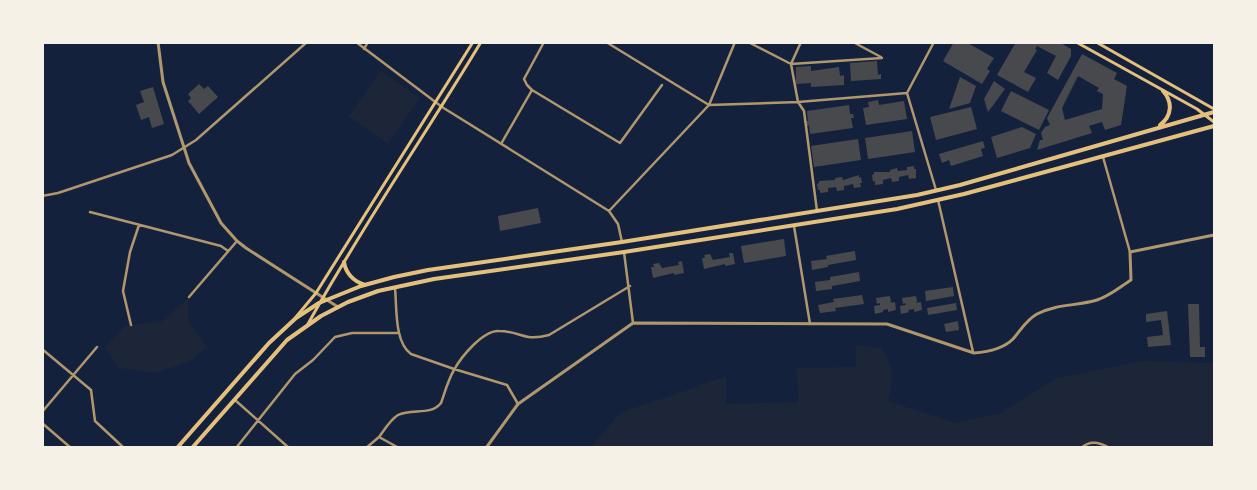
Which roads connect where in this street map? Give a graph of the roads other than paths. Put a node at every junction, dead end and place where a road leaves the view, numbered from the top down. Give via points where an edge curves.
1 (158, 42) edge
2 (307, 42) edge
3 (356, 42) edge
4 (368, 42) edge
5 (474, 42) edge
6 (481, 42) edge
7 (544, 42) edge
8 (606, 42) edge
9 (735, 42) edge
10 (748, 42) edge
11 (801, 42) edge
12 (853, 42) edge
13 (934, 42) edge
14 (1076, 42) edge
15 (1096, 42) edge
16 (364, 48) junction
17 (791, 64) junction
18 (662, 85) dead end
19 (532, 90) junction
20 (1163, 90) junction
21 (907, 94) junction
22 (798, 102) junction
23 (436, 103) junction
24 (709, 105) junction
25 (442, 107) junction
26 (1214, 111) edge
27 (1205, 114) junction
28 (1214, 122) edge
29 (1214, 126) edge
30 (1155, 128) junction
31 (501, 144) junction
32 (184, 148) junction
33 (1103, 156) junction
34 (936, 191) junction
35 (42, 196) edge
36 (938, 200) junction
37 (609, 211) junction
38 (90, 212) dead end
39 (817, 212) junction
40 (792, 216) junction
41 (139, 225) junction
42 (794, 226) junction
43 (1214, 235) edge
44 (237, 241) junction
45 (622, 242) junction
46 (228, 251) junction
47 (624, 252) junction
48 (1130, 252) junction
49 (344, 262) junction
50 (372, 283) junction
51 (630, 286) junction
52 (395, 287) junction
53 (316, 292) junction
54 (189, 297) dead end
55 (325, 298) junction
56 (319, 303) junction
57 (338, 307) junction
58 (296, 318) junction
59 (633, 323) junction
60 (308, 324) junction
61 (810, 324) junction
62 (131, 325) dead end
63 (399, 333) junction
64 (97, 347) dead end
65 (42, 349) edge
66 (974, 353) junction
67 (454, 370) junction
68 (73, 375) junction
69 (234, 399) junction
70 (518, 404) junction
71 (42, 412) edge
72 (258, 421) junction
73 (42, 423) edge
74 (380, 437) junction
75 (71, 448) edge
76 (124, 448) edge
77 (177, 448) edge
78 (192, 448) edge
79 (236, 448) edge
80 (289, 448) edge
81 (366, 448) edge
82 (399, 448) edge
83 (486, 448) edge
84 (1081, 448) edge
85 (1110, 448) edge

1 - 32 street via 163,82
2 - 32 street
3 - 16 street
4 - 16 street
5 - 23 main road
6 - 25 main road
7 - 19 street via 524,79
8 - 24 street
9 - 24 street
10 - 17 street
11 - 17 street
12 - 17 street via 882,58
13 - 21 street
14 - 20 main road
15 - 26 main road
16 - 23 street
17 - 22 street
18 - 19 street via 620,143
19 - 31 street
20 - 27 main road
20 - 30 main road via 1170,109 1166,120
21 - 22 street
21 - 34 street
22 - 24 street
22 - 39 street via 804,111
23 - 25 street
23 - 53 main road
24 - 37 street
25 - 31 street
25 - 49 main road
26 - 27 main road
27 - 28 main road
27 - 30 main road
29 - 33 main road
30 - 34 main road
31 - 37 street
32 - 35 street via 172,155
32 - 44 street via 215,212
33 - 36 main road
33 - 48 street
34 - 39 main road
36 - 42 main road
36 - 66 street
37 - 45 street via 618,224
38 - 41 street
39 - 40 main road
40 - 42 main road
40 - 45 main road
41 - 46 street via 221,246
41 - 62 street via 123,292
42 - 47 main road
42 - 61 street
43 - 48 street
44 - 46 street
44 - 53 street
45 - 50 main road via 428,270
46 - 54 street
47 - 51 street
47 - 52 main road
48 - 66 street via 1130,280 1108,296 1045,310 1027,321 1006,344
49 - 50 main road via 354,280 364,285
49 - 55 main road
50 - 55 main road
51 - 59 street
51 - 67 street via 549,335 525,338 501,330 485,334
52 - 57 main road
52 - 63 street
53 - 55 street
53 - 58 main road
55 - 56 main road
55 - 57 street
56 - 58 main road
56 - 60 main road
57 - 60 main road
58 - 77 main road via 269,343
59 - 61 street
59 - 70 street
60 - 69 main road via 277,350
61 - 66 street via 887,324
63 - 67 street via 403,346 411,354
63 - 72 street via 352,333 335,337 296,374
64 - 68 street
65 - 68 street
67 - 70 street via 507,385
67 - 74 street via 437,408 399,414
68 - 71 street
68 - 76 street via 91,390 95,422
69 - 72 street
69 - 78 main road
70 - 83 street
72 - 79 street
72 - 80 street
73 - 75 street
74 - 81 street
74 - 82 street
84 - 85 street via 1098,442

